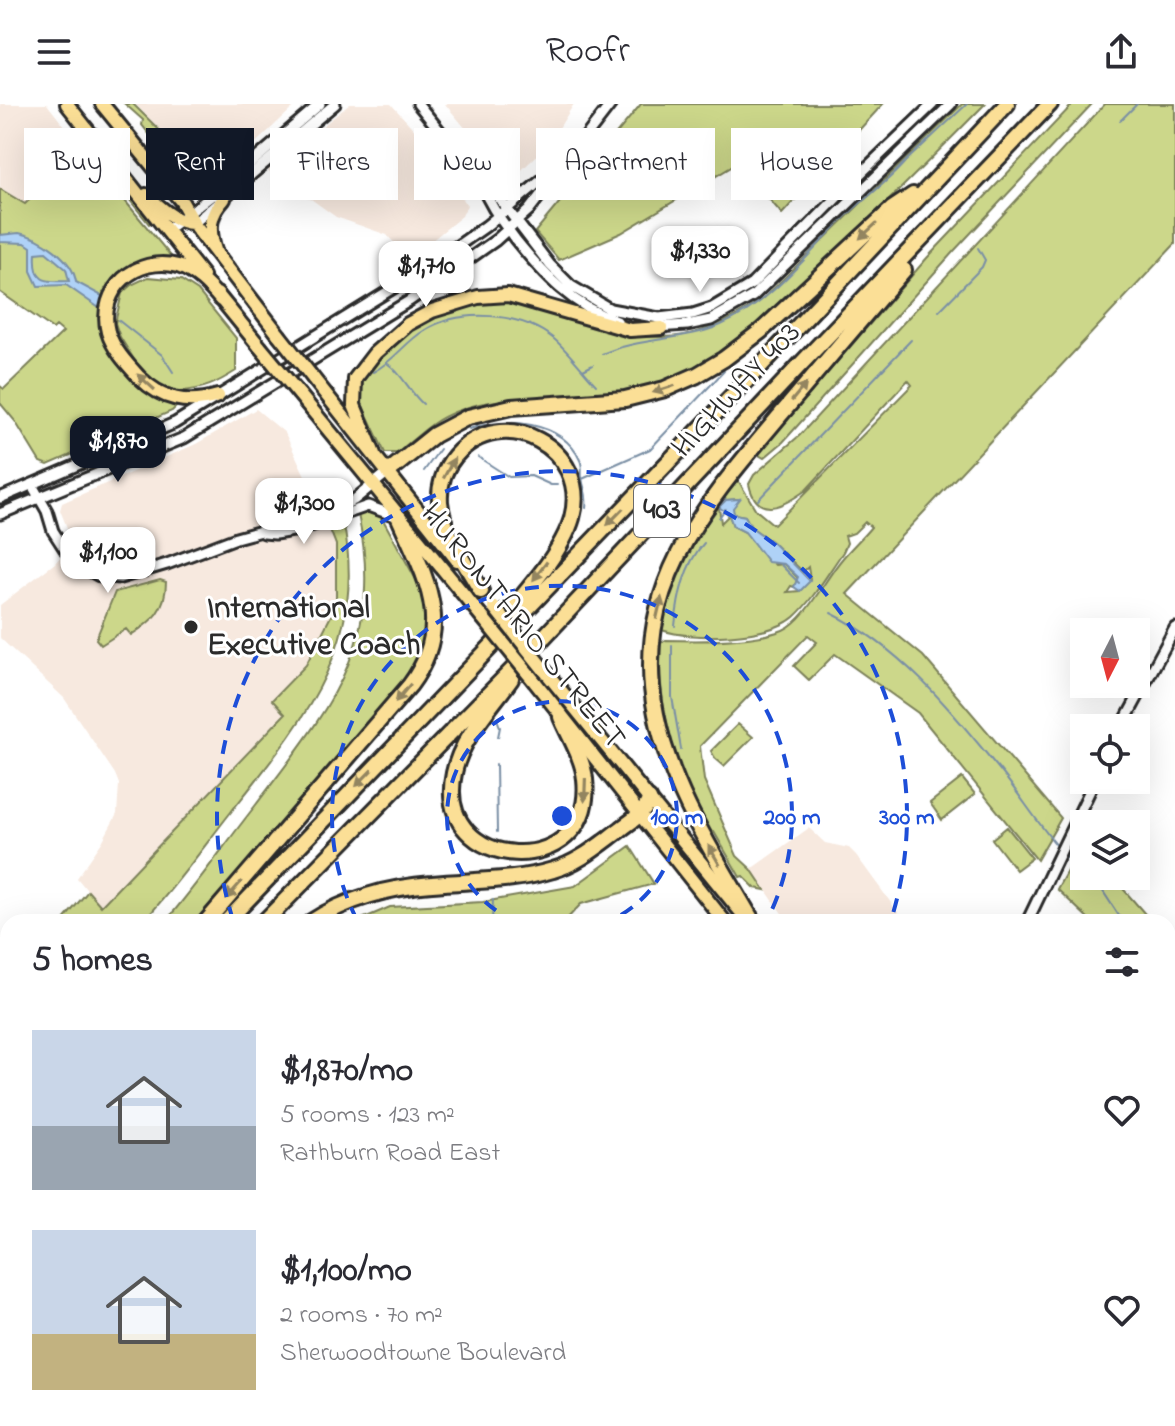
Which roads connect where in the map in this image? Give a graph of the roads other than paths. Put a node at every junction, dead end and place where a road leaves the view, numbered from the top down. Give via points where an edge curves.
1 (67, 104) edge
2 (102, 104) edge
3 (320, 104) edge
4 (335, 104) edge
5 (418, 104) edge
6 (611, 104) edge
7 (933, 104) edge
8 (951, 104) edge
9 (1007, 104) edge
10 (1050, 104) edge
11 (85, 128) edge
12 (437, 128) edge
13 (592, 128) edge
14 (254, 173) edge
15 (130, 178) edge
16 (930, 183) junction
17 (130, 184) edge
18 (536, 184) edge
19 (222, 200) edge
20 (223, 200) edge
21 (487, 200) edge
22 (498, 200) edge
23 (537, 200) edge
24 (506, 208) junction
25 (497, 216) junction
26 (188, 219) junction
27 (516, 221) junction
28 (508, 229) junction
29 (932, 229) junction
30 (167, 230) junction
31 (218, 257) junction
32 (221, 300) junction
33 (661, 328) junction
34 (218, 396) junction
35 (374, 454) junction
36 (388, 472) junction
37 (32, 485) junction
38 (372, 486) junction
39 (0, 498) edge
40 (40, 498) junction
41 (355, 505) junction
42 (0, 514) edge
43 (399, 518) junction
44 (481, 591) junction
45 (1175, 628) edge
46 (525, 657) junction
47 (476, 661) junction
48 (1129, 714) edge
49 (561, 717) junction
50 (1088, 794) edge
51 (649, 799) junction
52 (640, 814) junction
53 (213, 914) edge
54 (234, 914) edge
55 (272, 914) edge
56 (327, 914) edge
57 (719, 914) edge
58 (744, 914) edge
59 (747, 914) edge
60 (1031, 914) edge

1 - 11 main road, HURONTARIO STREET
2 - 26 main road, HURONTARIO STREET
3 - 26 street
4 - 14 street
5 - 12 street
6 - 13 street
7 - 27 street via 752,284 693,314 634,315 592,300 550,265
8 - 33 street via 753,296 711,320
9 - 16 highway, HIGHWAY 403 / 403
10 - 29 highway, HIGHWAY 403 / 403
15 - 26 main road via 147,196
16 -> 36 highway via 892,209 761,331 714,366 677,384 625,399 511,407 468,417 434,435
16 -> 47 highway, HIGHWAY 403 / 403
17 - 30 main road, HURONTARIO STREET
18 - 24 street
19 - 26 street
20 - 31 main road via 211,222
21 - 25 street
22 - 24 street
23 - 27 street
24 - 25 street
24 - 27 street
25 - 28 street
25 - 34 street via 409,280
26 - 30 street
26 - 31 main road, HURONTARIO STREET
27 - 28 street
28 - 33 street via 542,273 573,300 613,319
28 - 40 street via 409,301 184,438
29 - 46 highway, HIGHWAY 403 / 403
59 -> 29 highway via 690,811 662,740 651,673 659,604 682,544 711,499 907,267
30 - 32 main road, HURONTARIO STREET
31 - 35 main road, HURONTARIO STREET, bridge
34 -> 32 main road via 175,400 157,392 115,348 107,318 110,297 120,281 155,264 189,271
32 - 38 main road, HURONTARIO STREET, bridge
33 - 35 main road via 630,330 508,295 478,297 432,311 375,353 355,379 354,405
34 - 37 street via 175,423
35 - 36 main road, HURONTARIO STREET
36 - 38 street
36 - 44 main road, HURONTARIO STREET
37 - 39 street
37 - 40 street
38 - 41 street
38 - 43 main road, HURONTARIO STREET
40 - 41 street via 73,562 109,578 133,576 236,538 299,530
40 - 42 street
41 - 43 street
43 - 49 main road, HURONTARIO STREET, bridge
43 -> 53 highway via 432,599 434,625 426,659 402,694
44 -> 47 highway via 445,524 440,505 443,478 456,455 478,438 505,432 531,436 551,448 565,466 572,484 572,517 560,544 485,641
44 - 51 main road, HURONTARIO STREET, bridge
45 - 48 street
49 -> 46 highway via 585,776 579,817 560,840 537,852 516,854 486,846 459,818 454,773 465,745
46 - 55 highway, HIGHWAY 403 / 403
47 -> 54 highway, HIGHWAY 403 / 403
49 - 52 main road, HURONTARIO STREET
50 - 60 street
51 - 52 highway
51 - 58 main road, HURONTARIO STREET
52 - 56 highway via 584,856 552,871 383,892
52 - 57 main road, HURONTARIO STREET

